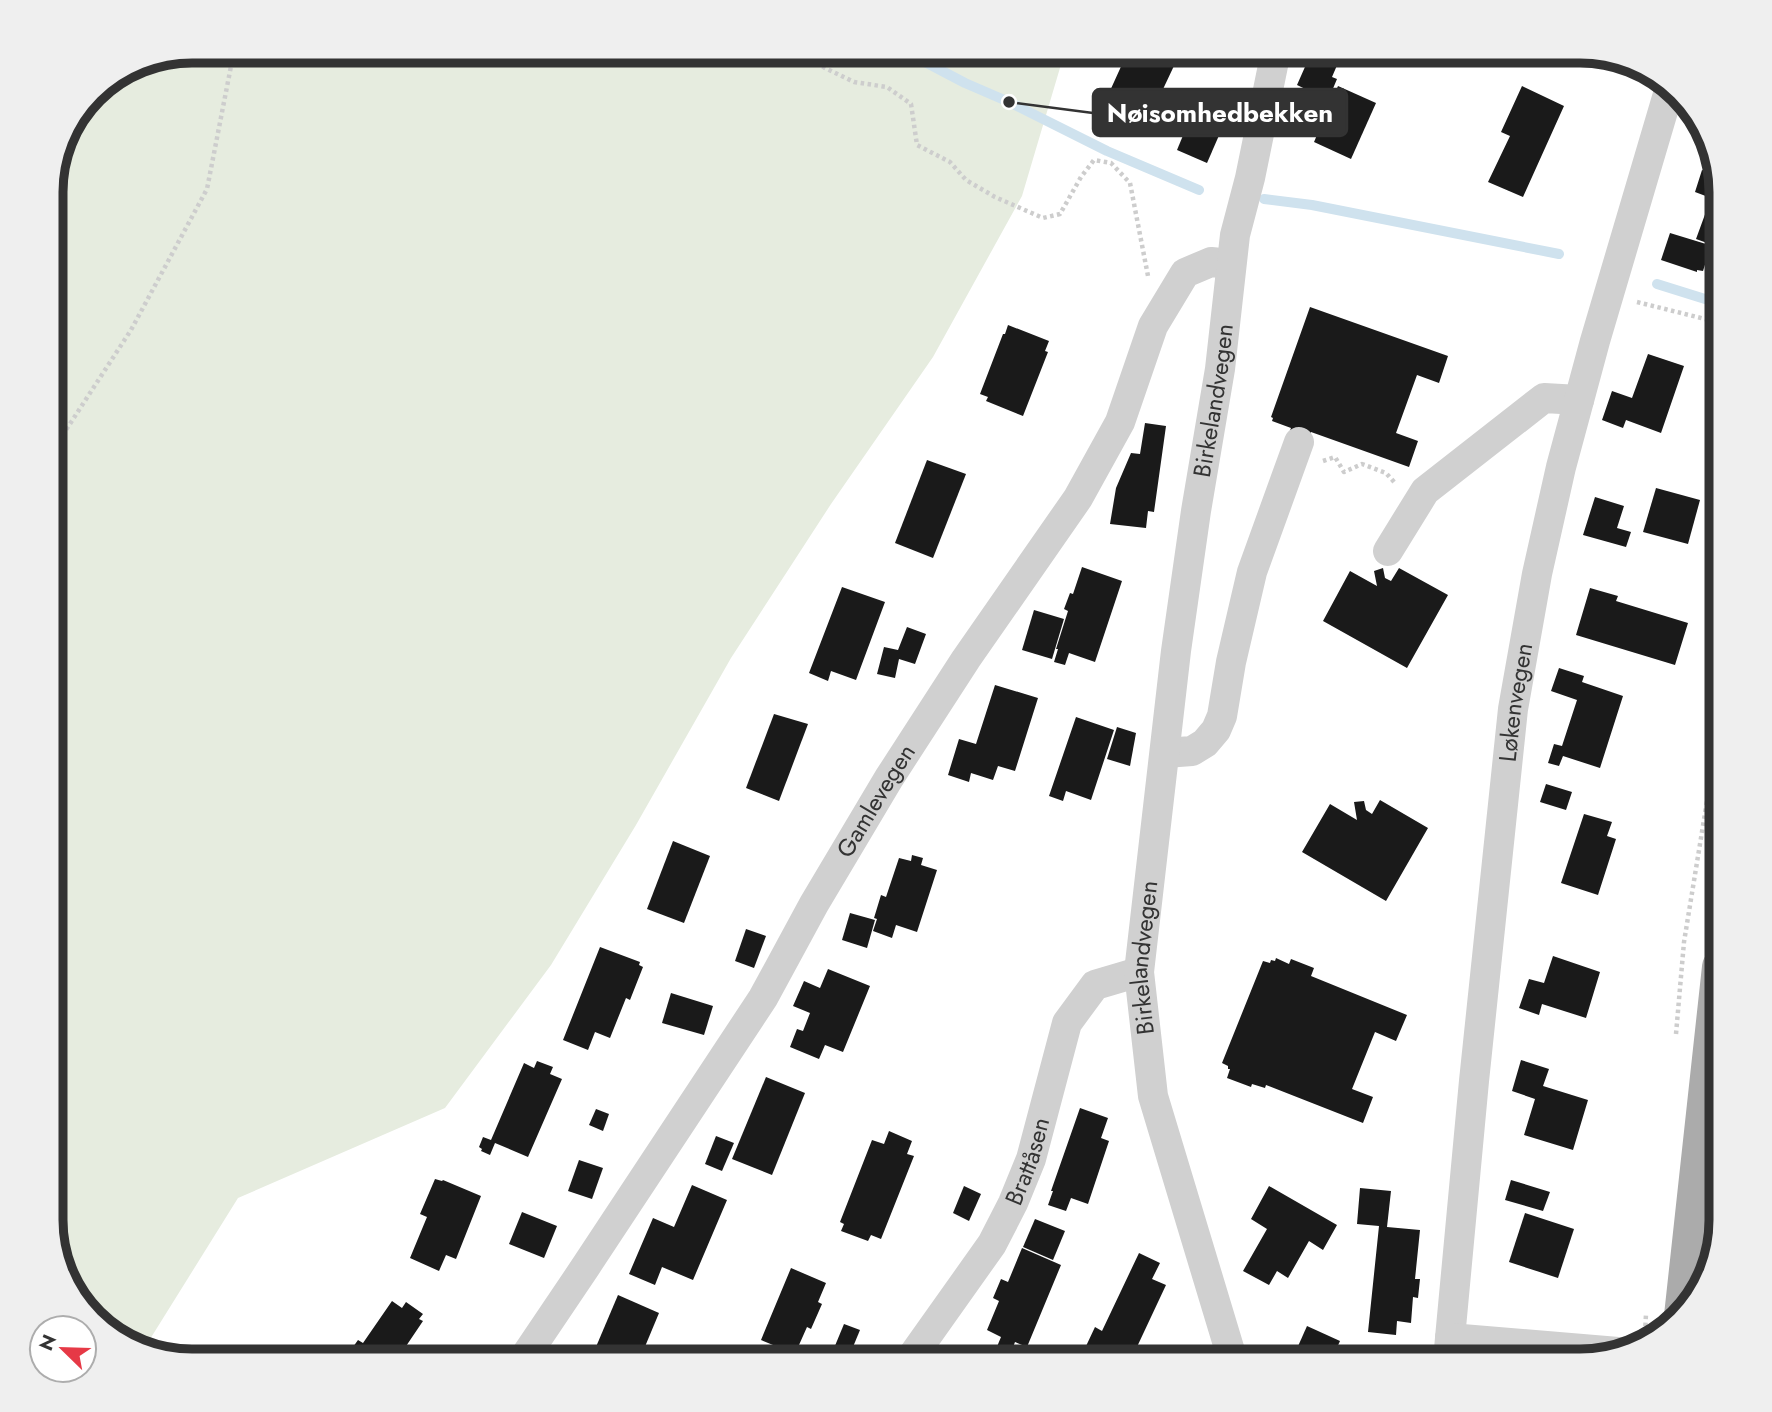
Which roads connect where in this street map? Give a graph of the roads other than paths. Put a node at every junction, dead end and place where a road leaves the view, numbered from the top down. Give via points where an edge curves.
1 (1274, 63) edge
2 (1667, 97) edge
3 (1231, 264) junction
4 (1579, 400) junction
5 (1299, 442) road end
6 (1388, 551) dead end
7 (1165, 753) junction
8 (1139, 972) junction
9 (1709, 1077) edge
10 (1685, 1294) edge
11 (530, 1349) edge
12 (918, 1349) edge
13 (1229, 1349) edge
14 (1449, 1349) edge

1 - 3 street, Birkelandvegen
2 - 4 street, Løkenvegen
3 - 7 street, Birkelandvegen
3 - 11 street, Gamlevegen via 1211,262 1185,273 1153,326 1120,422 1078,498 889,778 763,998
4 - 6 street via 1544,398 1425,491
4 - 14 street, Løkenvegen via 1540,561 1513,709
5 - 7 street via 1252,572 1216,730 1192,751
7 - 8 street, Birkelandvegen
8 - 12 street, Brattåsen via 1095,985 1067,1023 1031,1159 1013,1203 992,1244
8 - 13 street, Birkelandvegen via 1153,1096
9 - 10 main road

